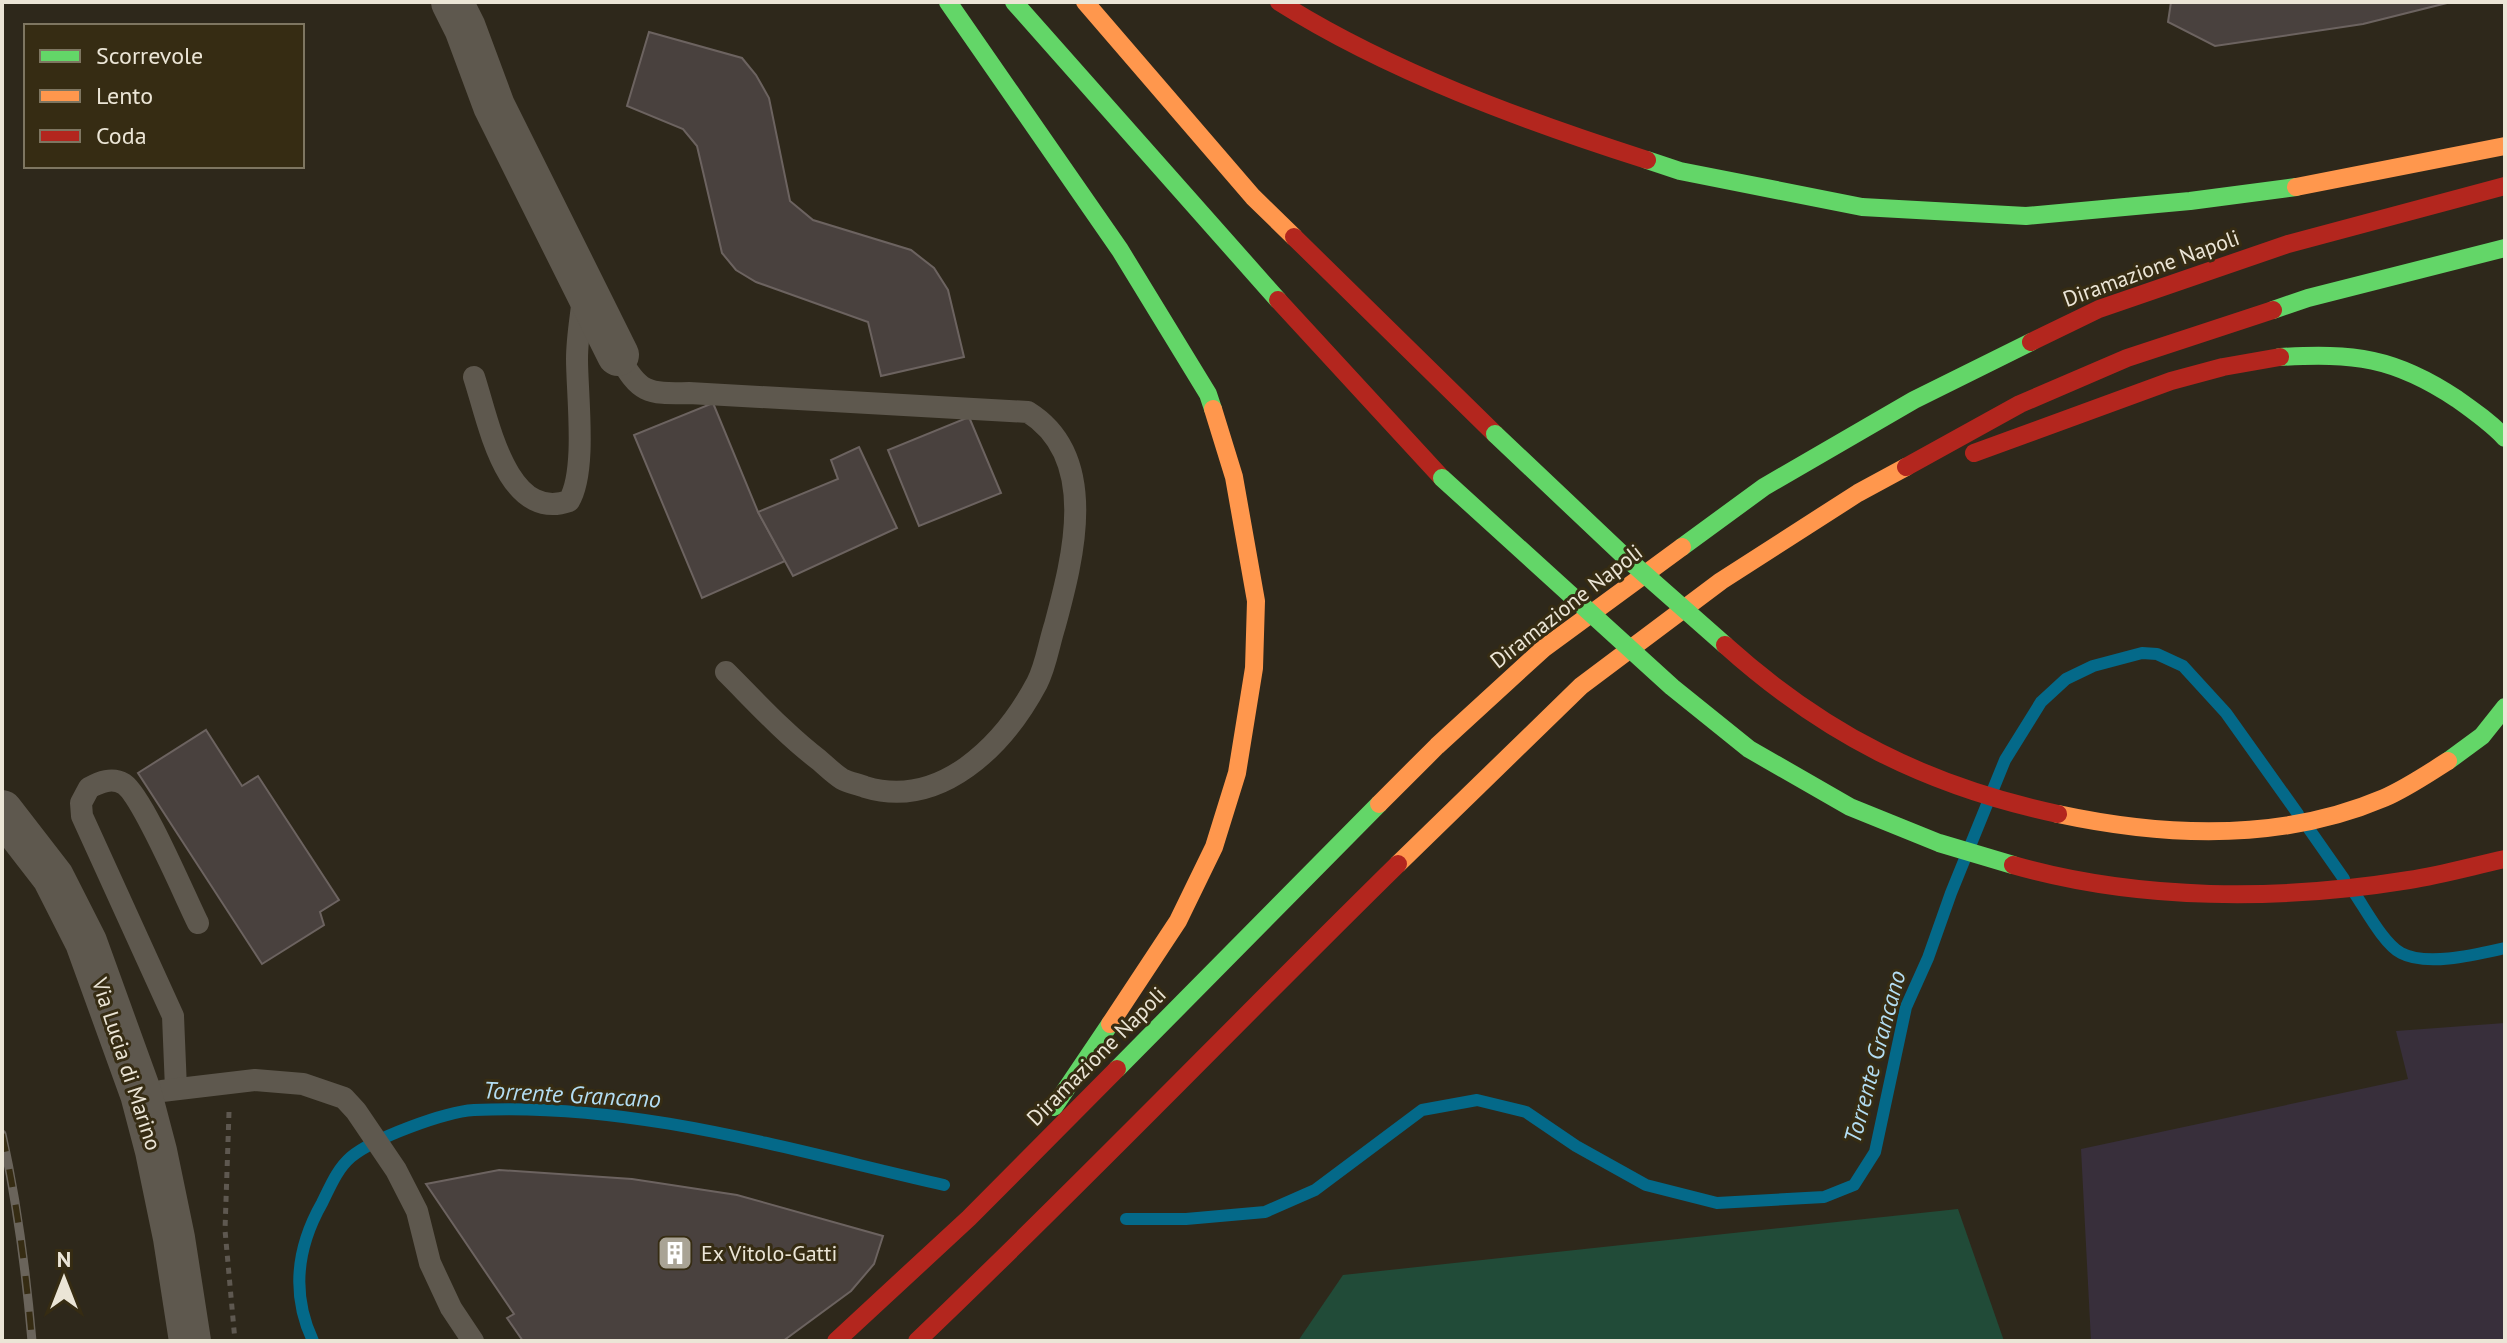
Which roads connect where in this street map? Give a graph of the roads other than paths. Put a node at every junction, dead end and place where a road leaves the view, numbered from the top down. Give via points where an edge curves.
1 (452, 2) edge
2 (948, 2) edge
3 (1014, 2) edge
4 (1085, 2) edge
5 (1279, 2) edge
6 (2505, 146) edge
7 (2505, 186) edge
8 (2505, 248) edge
9 (584, 289) junction
10 (618, 355) joint
11 (474, 377) dead end
12 (2505, 438) edge
13 (1858, 493) junction
14 (726, 672) dead end
15 (2505, 707) edge
16 (2, 811) edge
17 (2505, 859) edge
18 (198, 923) dead end
19 (158, 1091) junction
20 (1013, 1174) junction
21 (190, 1341) edge
22 (473, 1341) edge
23 (836, 1341) edge
24 (917, 1341) edge

1 - 9 street via 494,106
2 - 20 highway via 1120,250 1208,394 1234,477 1256,601 1254,668 1237,773 1214,847 1178,921
3 - 17 highway, bridge via 1442,478 1603,627 1720,728 1765,759 1928,840 2007,866 2133,890 2284,894 2369,888
4 - 15 highway, bridge via 1253,197 1495,434 1767,682 1863,745 2028,807 2161,829 2221,832 2307,822 2377,801 2448,761 2482,736
5 - 6 highway via 1379,56 1572,136 1680,171 1862,207 2026,216 2190,201 2310,185
7 - 20 highway, Diramazione Napoli via 2288,244 2099,309 1914,400 1764,487 1543,649 1437,746
8 - 13 highway via 2308,298 2127,358 2020,404
9 - 10 street
9 - 11 lane via 577,354 578,468 569,501 534,501 516,486 500,457
10 - 14 lane via 633,382 661,394 1028,412 1053,434 1068,460 1076,502 1071,568 1039,681 1008,728 966,770 923,790 887,793 843,780 797,743
12 - 13 highway via 2441,389 2379,361 2334,355 2255,359 2137,391
13 - 24 highway via 1721,581 1581,686
16 - 19 street, Via Lucia di Marino via 53,877
18 - 19 lane via 133,794 111,780 89,788 81,803 82,816 173,1016
19 - 21 street, Via Lucia di Marino via 156,1151
19 - 22 lane via 255,1080 303,1084 344,1098 396,1170 417,1211 430,1263
20 - 23 highway, Diramazione Napoli

